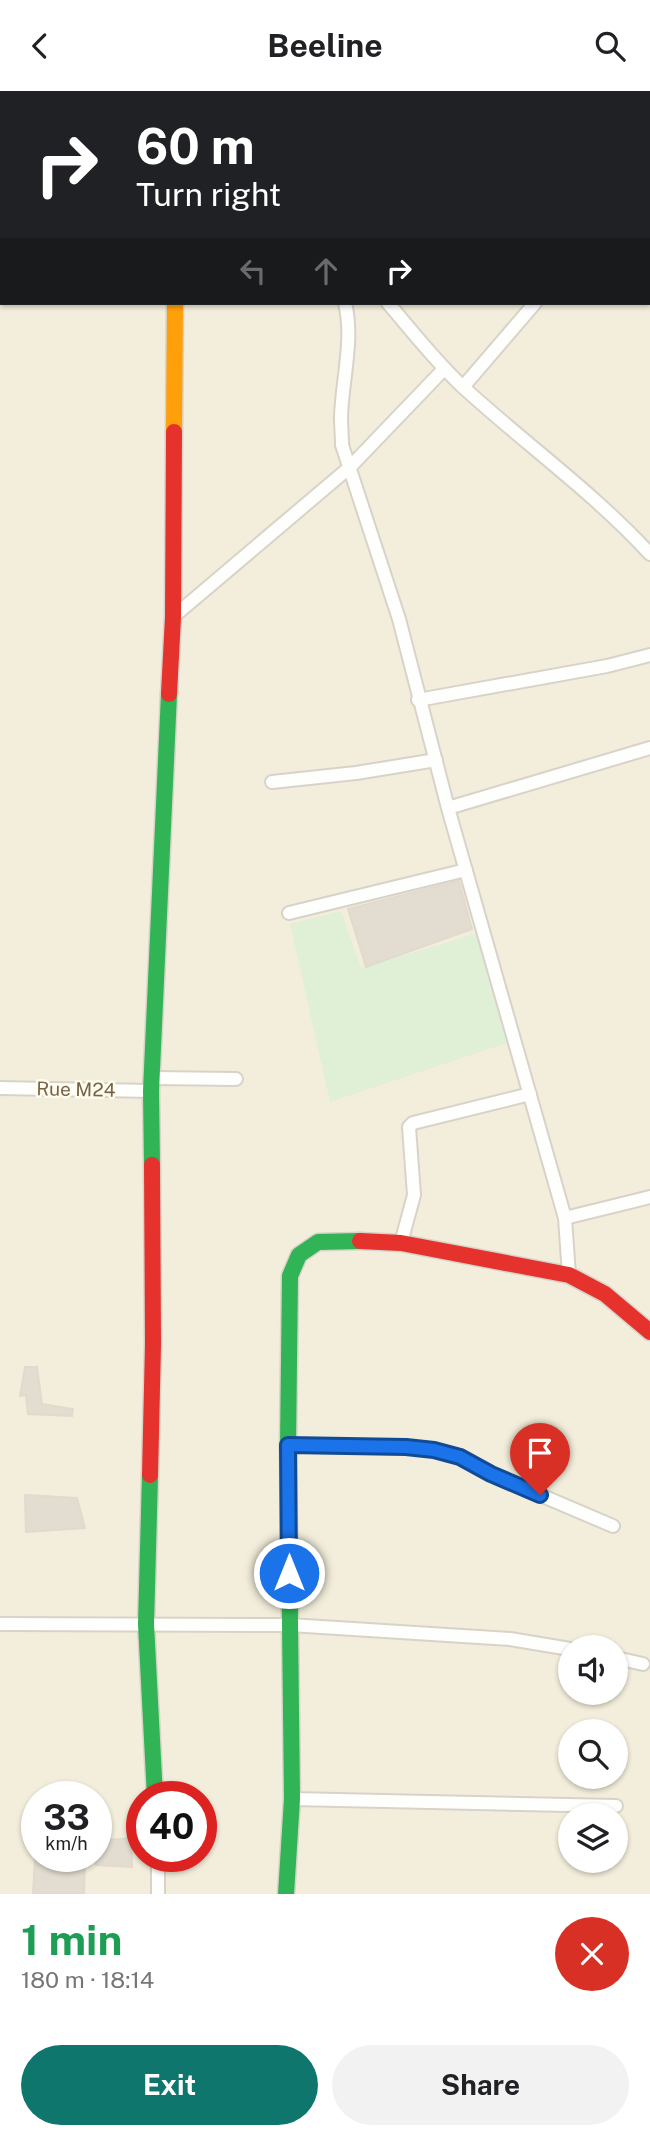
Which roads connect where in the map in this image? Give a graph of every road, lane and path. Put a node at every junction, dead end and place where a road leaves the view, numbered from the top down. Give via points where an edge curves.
1 (175, 305) edge
2 (345, 305) edge
3 (390, 305) edge
4 (533, 305) edge
5 (444, 369) junction
6 (463, 387) junction
7 (350, 467) junction
8 (650, 554) edge
9 (173, 617) junction
10 (650, 655) edge
11 (418, 700) junction
12 (650, 748) edge
13 (436, 760) junction
14 (272, 782) dead end
15 (448, 808) junction
16 (466, 870) junction
17 (289, 913) dead end
18 (236, 1079) dead end
19 (151, 1084) junction
20 (0, 1088) edge
21 (530, 1094) junction
22 (650, 1197) edge
23 (565, 1218) junction
24 (401, 1243) junction
25 (569, 1275) junction
26 (650, 1332) edge
27 (288, 1445) junction
28 (613, 1526) dead end
29 (0, 1613) edge
30 (146, 1625) junction
31 (289, 1625) junction
32 (0, 1626) edge
33 (558, 1647) edge
34 (628, 1661) edge
35 (642, 1664) dead end
36 (154, 1781) edge
37 (292, 1800) junction
38 (558, 1805) edge
39 (158, 1872) edge
40 (158, 1894) edge
41 (286, 1894) edge

1 - 9 street
2 - 7 street via 348,336 341,418 342,445
3 - 5 street
4 - 6 street
5 - 6 street
5 - 7 street
6 - 8 street
7 - 9 street
7 - 11 street via 399,619
9 - 19 street
10 - 11 street
11 - 13 street
12 - 15 street
13 - 14 street
13 - 15 street
15 - 16 street
16 - 17 street
16 - 21 street
18 - 19 street, Rue M24
19 - 20 street, Rue M24
19 - 30 street via 153,1344
21 - 23 street
21 - 24 street via 409,1127 414,1195
22 - 23 street
23 - 25 street
24 - 25 street
24 - 27 street via 318,1242 299,1255 290,1276
25 - 26 street via 605,1294
27 - 28 street via 434,1450 460,1457
27 - 31 street
29 - 32 street
30 - 31 street
30 - 32 street
30 - 36 street
31 - 33 street via 510,1639
31 - 37 street
34 - 35 street
37 - 38 street
37 - 41 street
39 - 40 street

